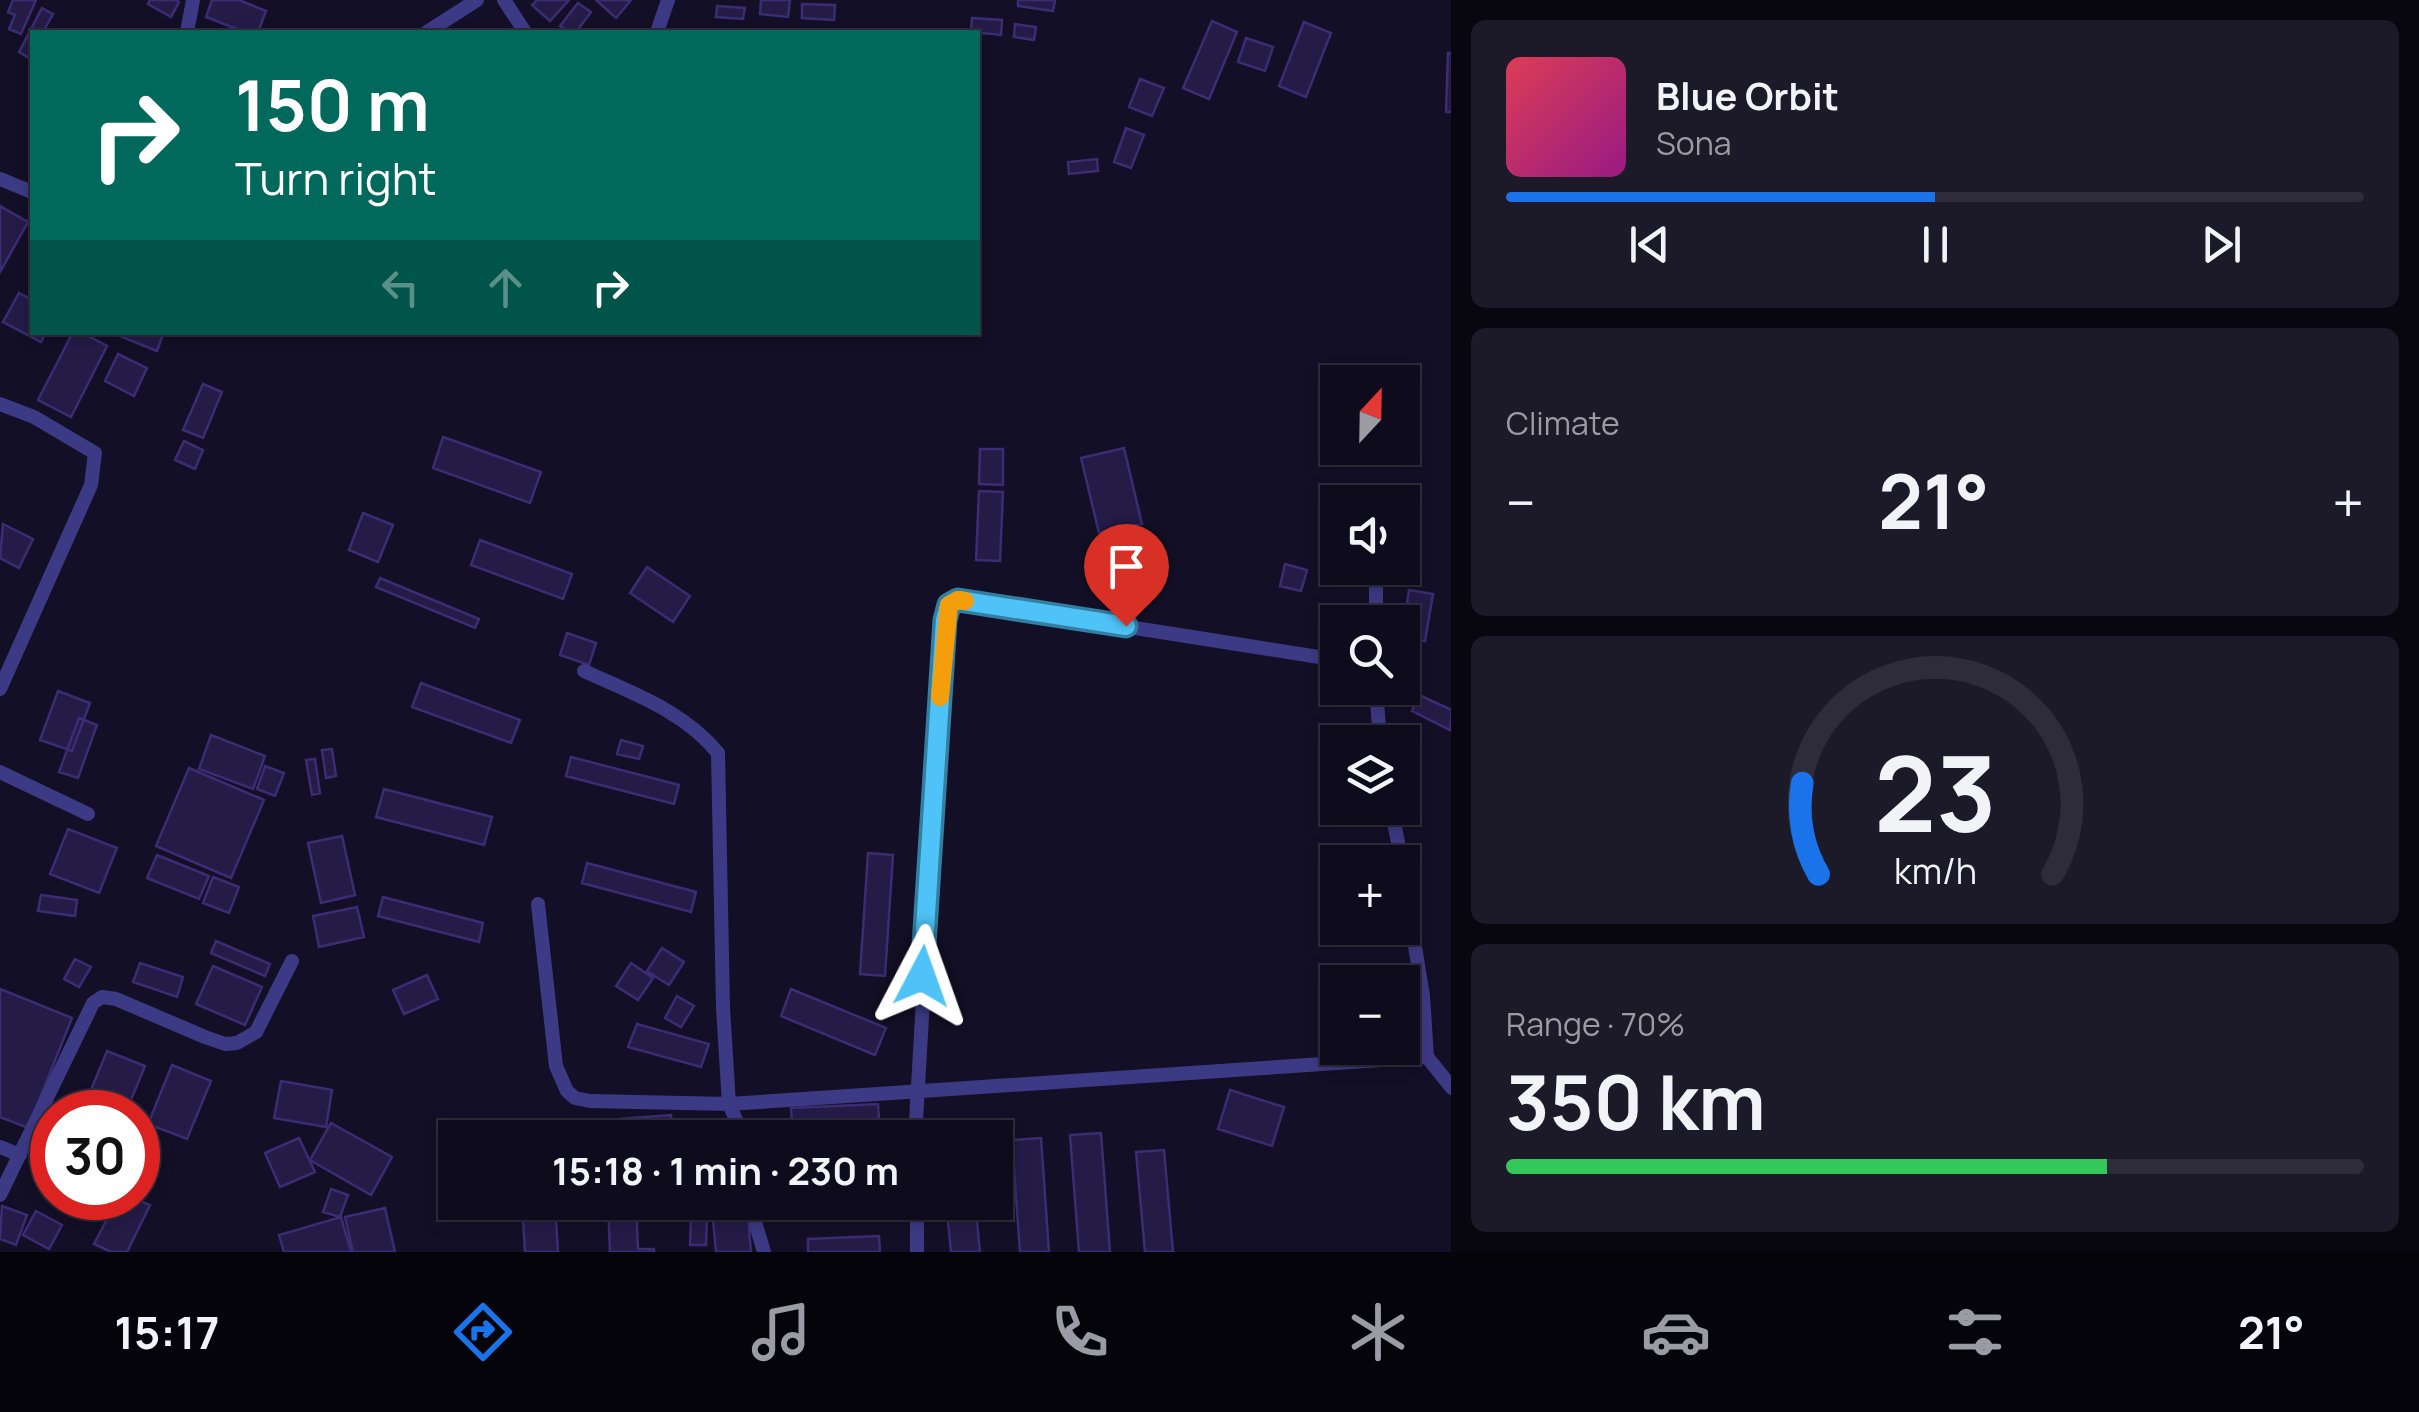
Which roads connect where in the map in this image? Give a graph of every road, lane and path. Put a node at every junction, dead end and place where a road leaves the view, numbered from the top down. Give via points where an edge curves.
1 (194, 0) edge
2 (477, 0) edge
3 (504, 0) edge
4 (668, 0) edge
5 (187, 30) edge
6 (431, 30) edge
7 (525, 30) edge
8 (658, 30) edge
9 (0, 180) edge
10 (30, 191) edge
11 (0, 404) edge
12 (1320, 657) edge
13 (584, 672) dead end
14 (0, 689) edge
15 (0, 772) edge
16 (88, 814) dead end
17 (538, 904) dead end
18 (1415, 945) edge
19 (292, 960) dead end
20 (1426, 1057) junction
21 (1451, 1087) edge
22 (916, 1091) junction
23 (729, 1104) junction
24 (736, 1120) edge
25 (915, 1120) edge
26 (0, 1147) edge
27 (20, 1156) junction
28 (0, 1195) edge
29 (756, 1220) edge
30 (916, 1220) edge
31 (764, 1252) edge
32 (917, 1252) edge

1 - 5 street
2 - 6 street
3 - 7 street
4 - 8 street
9 - 10 street
11 - 14 street via 96,453 91,486
12 - 22 street via 958,600 949,605
13 - 23 street via 660,706 718,753
15 - 16 street
17 - 23 street via 556,1066 567,1091 590,1101
18 - 20 street
19 - 27 street via 256,1032 237,1042 205,1038 116,999 92,1003
20 - 21 street
20 - 22 street
22 - 23 street
22 - 25 street
23 - 24 street
26 - 27 street
27 - 28 street
29 - 31 street
30 - 32 street

